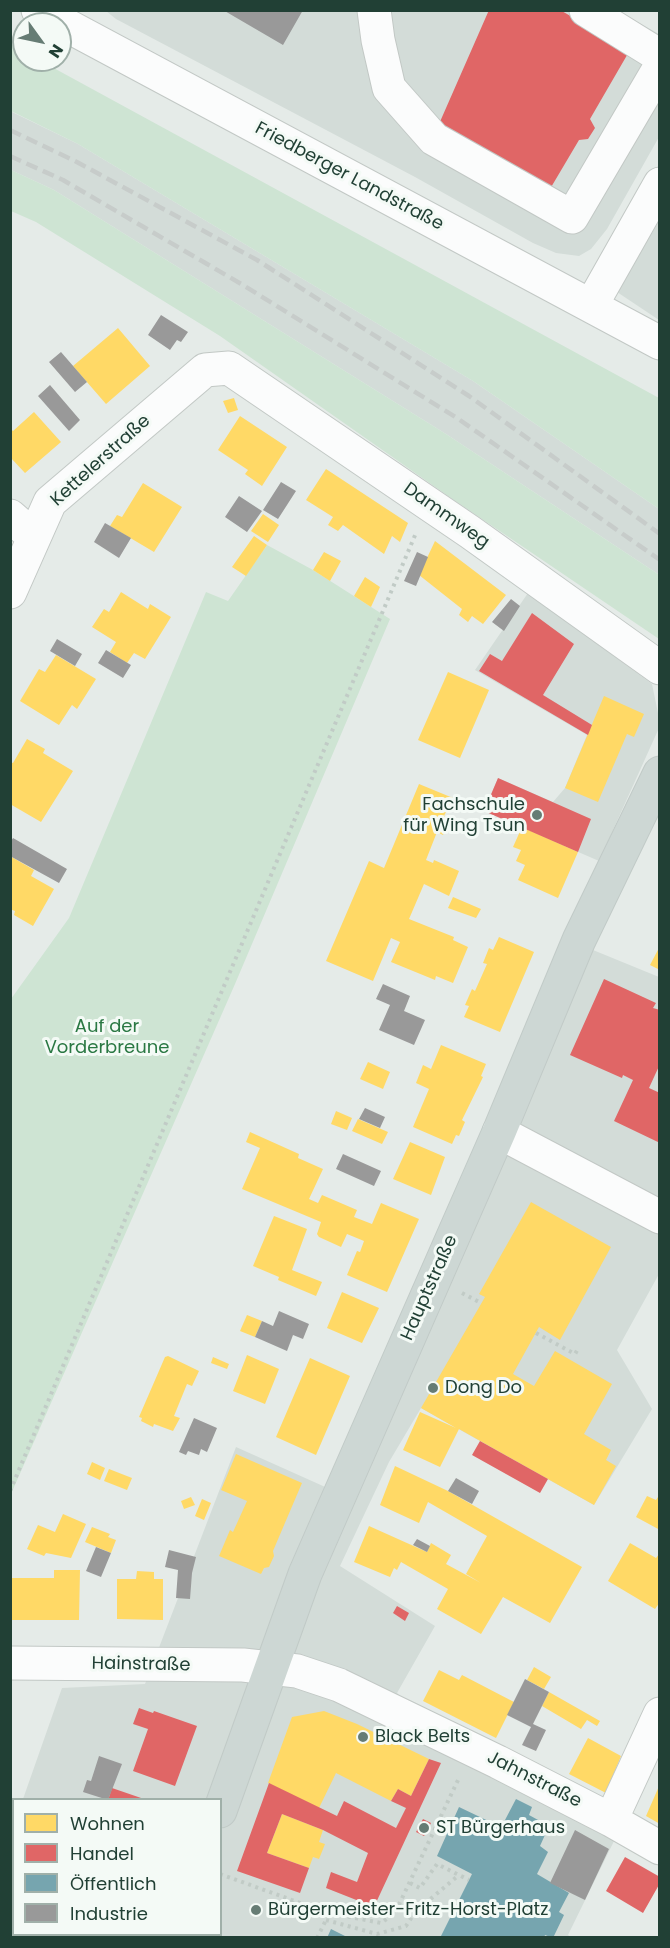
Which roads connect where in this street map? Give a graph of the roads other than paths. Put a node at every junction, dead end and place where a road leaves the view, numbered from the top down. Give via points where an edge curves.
1 (38, 10) edge
2 (374, 10) edge
3 (586, 10) edge
4 (660, 56) edge
5 (660, 67) edge
6 (660, 184) edge
7 (591, 306) junction
8 (660, 344) edge
9 (229, 368) joint
10 (22, 526) edge
11 (10, 592) edge
12 (660, 668) edge
13 (660, 773) edge
14 (499, 1132) junction
15 (660, 1217) edge
16 (10, 1663) edge
17 (272, 1667) junction
18 (660, 1714) edge
19 (222, 1805) edge
20 (611, 1820) junction
21 (660, 1848) edge

1 - 7 street, Friedberger Landstraße
2 - 5 street via 389,88 434,139 572,217
3 - 4 street
6 - 7 street
7 - 8 street, Friedberger Landstraße
9 - 10 street, Kettelerstraße via 206,370
9 - 12 street, Dammweg
10 - 11 street, Kettelerstraße
13 - 14 main road, Hauptstraße via 579,940
14 - 15 street
14 - 17 main road, Hauptstraße via 305,1574
16 - 17 street, Hainstraße
17 - 19 main road, Hauptstraße
17 - 20 street, Jahnstraße via 332,1682
18 - 20 street
20 - 21 street, Jahnstraße

